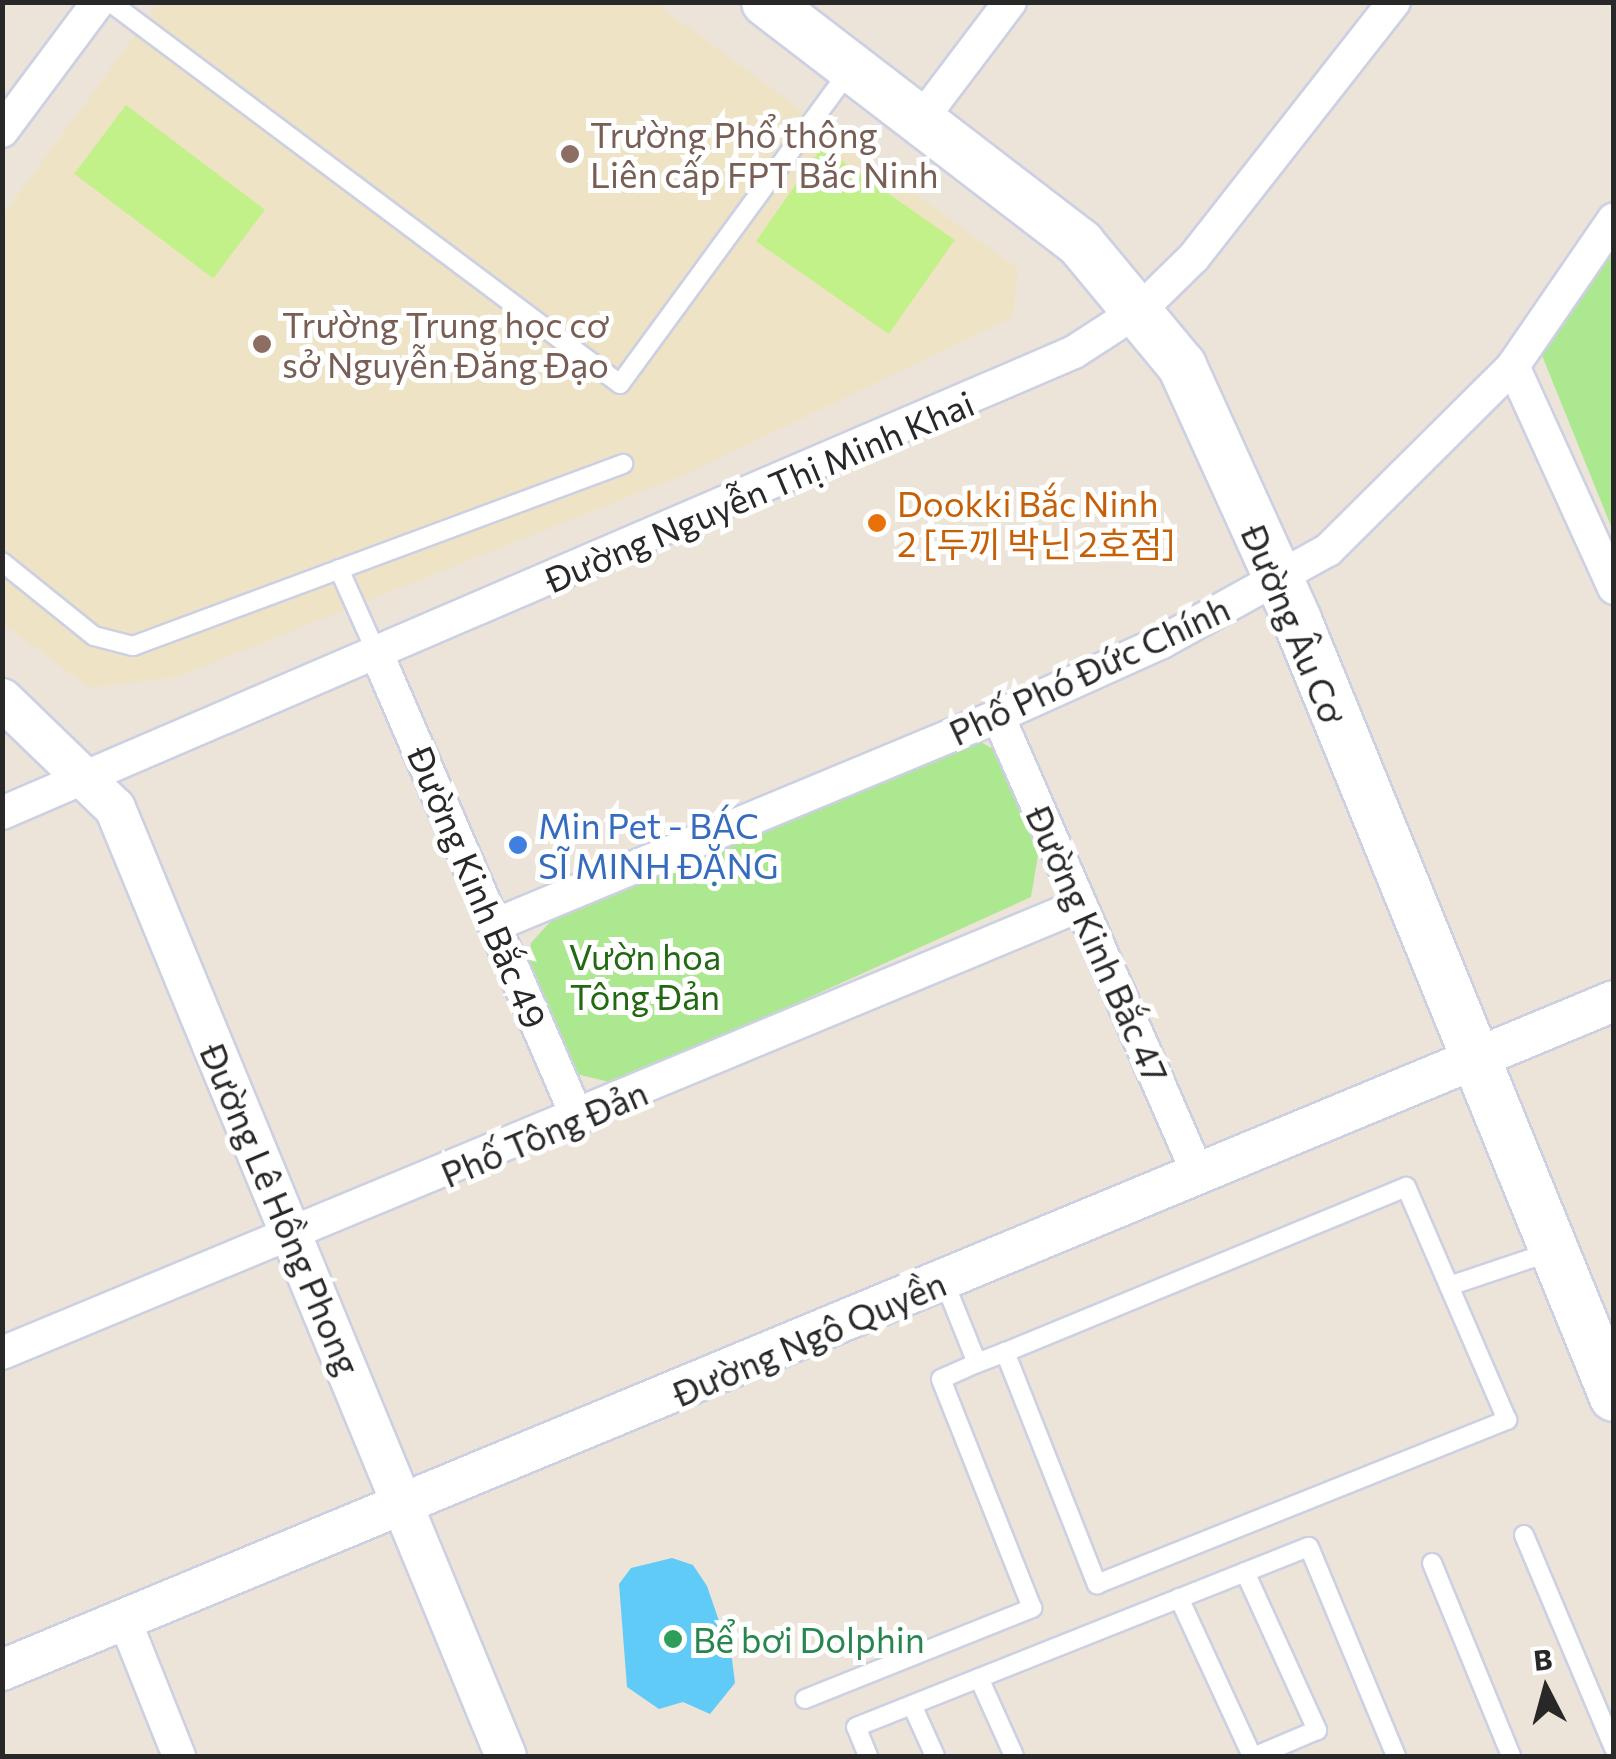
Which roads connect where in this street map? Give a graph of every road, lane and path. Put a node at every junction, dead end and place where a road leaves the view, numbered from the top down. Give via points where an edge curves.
1 (98, 2) edge
2 (110, 2) edge
3 (766, 2) edge
4 (1010, 2) edge
5 (1394, 2) edge
6 (853, 67) junction
7 (924, 117) junction
8 (2, 131) edge
9 (1614, 219) edge
10 (1142, 308) junction
11 (1513, 366) junction
12 (623, 464) dead end
13 (2, 562) edge
14 (338, 569) junction
15 (1278, 581) junction
16 (1614, 588) edge
17 (378, 654) junction
18 (2, 699) edge
19 (998, 716) junction
20 (84, 773) junction
21 (2, 812) edge
22 (1081, 904) junction
23 (494, 925) junction
24 (1614, 1001) edge
25 (1472, 1058) junction
26 (578, 1119) junction
27 (1198, 1172) junction
28 (292, 1238) junction
29 (1554, 1251) junction
30 (944, 1281) junction
31 (1449, 1286) junction
32 (1601, 1333) edge
33 (6, 1342) edge
34 (1005, 1352) junction
35 (977, 1363) junction
36 (1614, 1397) edge
37 (407, 1509) junction
38 (1524, 1534) dead end
39 (1432, 1563) dead end
40 (1245, 1572) junction
41 (1179, 1598) junction
42 (125, 1621) junction
43 (2, 1670) edge
44 (979, 1678) junction
45 (804, 1699) dead end
46 (912, 1705) junction
47 (1614, 1748) edge
48 (179, 1756) edge
49 (506, 1756) edge
50 (868, 1756) edge
51 (936, 1756) edge
52 (1014, 1756) edge
53 (1254, 1756) edge
54 (1396, 1756) edge
55 (1512, 1756) edge

1 - 8 street
2 - 6 lane via 620,384
3 - 6 main road, Đường Âu Cơ
4 - 7 street
5 - 10 street, Đường Nguyễn Thị Minh Khai via 1194,258
6 - 7 main road, Đường Âu Cơ
7 - 10 main road, Đường Âu Cơ via 1080,243
9 - 11 street, Phố Phó Đức Chính
10 - 15 main road, Đường Âu Cơ via 1182,366
10 - 17 street, Đường Nguyễn Thị Minh Khai via 1010,383
11 - 15 street, Phố Phó Đức Chính via 1383,502
11 - 16 street
12 - 14 lane
13 - 14 lane via 94,636 132,646
14 - 17 lane
15 - 19 street, Phố Phó Đức Chính
15 - 25 main road, Đường Âu Cơ
17 - 20 street, Đường Nguyễn Thị Minh Khai
17 - 23 street, Đường Kinh Bắc 49
18 - 20 street, Đường Lê Hồng Phong
19 - 22 street, Đường Kinh Bắc 47
19 - 23 street, Phố Phó Đức Chính
20 - 21 street, Đường Nguyễn Thị Minh Khai
20 - 28 street, Đường Lê Hồng Phong via 115,808
22 - 26 street, Phố Tông Đản
22 - 27 street, Đường Kinh Bắc 47
23 - 26 street, Đường Kinh Bắc 49
24 - 25 street, Đường Ngô Quyền
25 - 27 street, Đường Ngô Quyền
25 - 29 main road, Đường Âu Cơ
26 - 28 street, Phố Tông Đản
27 - 30 street, Đường Ngô Quyền
28 - 33 street, Phố Tông Đản
28 - 37 street, Đường Lê Hồng Phong
29 - 31 lane
29 - 32 main road, Đường Âu Cơ
30 - 35 lane
30 - 37 street, Đường Ngô Quyền
31 - 34 lane via 1406,1187
31 - 34 lane via 1507,1420 1098,1584
32 - 36 main road, Đường Âu Cơ
34 - 35 lane
35 - 45 lane via 940,1379 1032,1608
37 - 42 street, Đường Ngô Quyền
37 - 49 street, Đường Lê Hồng Phong
38 - 47 lane
39 - 55 lane
40 - 41 lane
40 - 53 lane via 1317,1730
40 - 54 lane via 1309,1546
41 - 44 lane
41 - 53 lane
42 - 43 street, Đường Ngô Quyền
42 - 48 street
44 - 46 lane
44 - 52 lane
46 - 50 lane via 856,1727
46 - 51 lane

